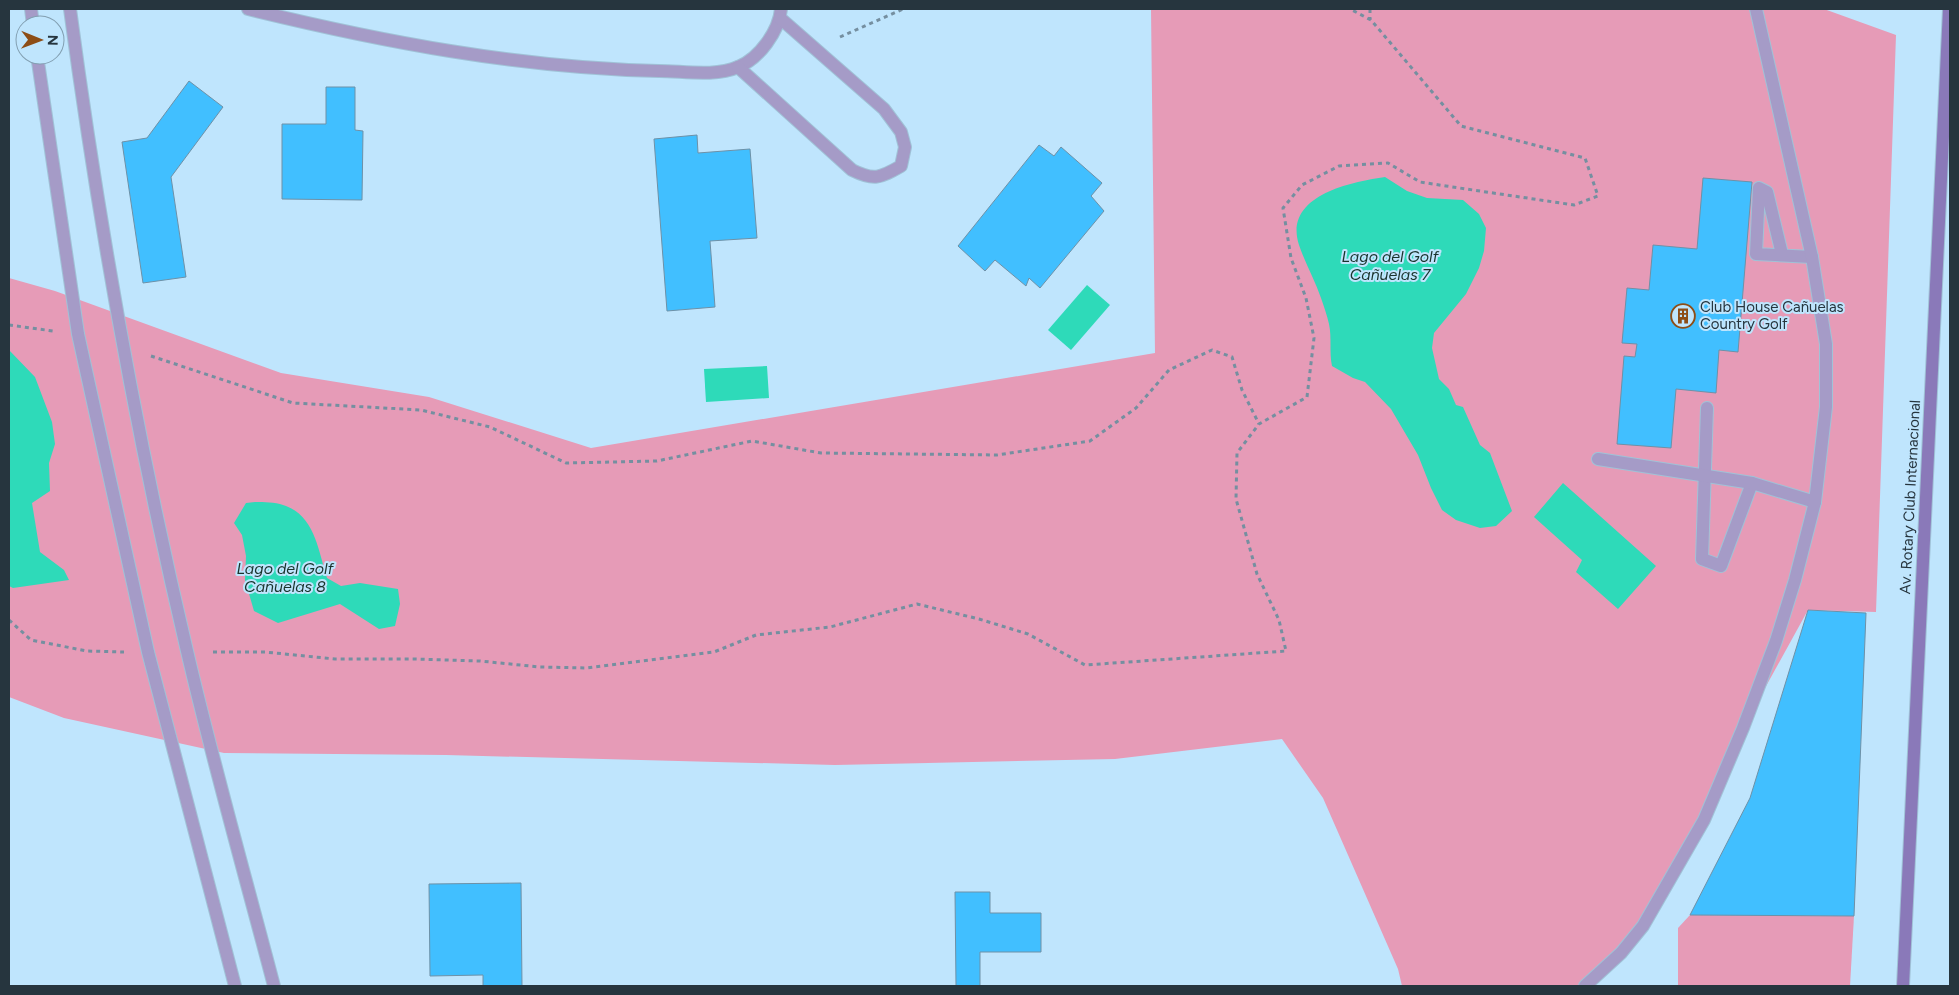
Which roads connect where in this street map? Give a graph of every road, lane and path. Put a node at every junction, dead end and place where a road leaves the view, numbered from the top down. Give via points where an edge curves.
1 (70, 9) edge
2 (248, 9) edge
3 (903, 9) edge
4 (1350, 9) edge
5 (1370, 9) edge
6 (1756, 9) edge
7 (1949, 9) edge
8 (780, 13) edge
9 (1370, 20) junction
10 (814, 48) junction
11 (38, 65) edge
12 (738, 67) junction
13 (1782, 254) junction
14 (1812, 257) junction
15 (9, 325) edge
16 (78, 334) junction
17 (122, 346) junction
18 (1707, 408) dead end
19 (1259, 424) junction
20 (1598, 459) dead end
21 (1706, 476) junction
22 (1752, 483) junction
23 (1815, 502) junction
24 (9, 620) edge
25 (148, 652) junction
26 (187, 652) junction
27 (235, 986) edge
28 (274, 986) edge
29 (1585, 986) edge
30 (1903, 986) edge

1 - 17 street via 92,173
2 - 12 street via 384,40 492,58 600,70 719,71
3 - 10 path
4 - 9 path
5 - 9 path
6 - 14 street
7 - 30 main road, Av. Rotary Club Internacional
8 - 10 street
8 - 12 street via 770,38
9 - 19 path via 1461,126 1585,158 1598,196 1574,205 1420,182 1388,163 1339,166 1302,185 1283,208 1291,258 1306,298 1314,338 1307,397
10 - 12 street via 884,109 902,132 905,148 901,166 885,175 869,178 852,170
11 - 16 street
13 - 13 street via 1756,254 1759,188 1767,192
13 - 14 street
14 - 23 street via 1826,344 1826,407
15 - 16 path
16 - 25 street
17 - 19 path via 293,403 421,410 490,427 566,463 657,461 752,441 821,453 987,455 1090,441 1136,408 1169,370 1212,350 1232,357 1242,390
17 - 26 street
18 - 21 street
19 - 26 path via 1237,453 1236,499 1257,574 1279,620 1286,651 1085,665 1028,634 916,604 830,627 756,635 714,652 587,668 414,659 336,659 264,652
20 - 21 street
21 - 22 street
21 - 22 street via 1702,559 1721,566
22 - 23 street
23 - 29 street via 1776,641 1704,820 1643,926 1621,953
24 - 25 path via 31,640 88,651
25 - 27 street
26 - 28 street

